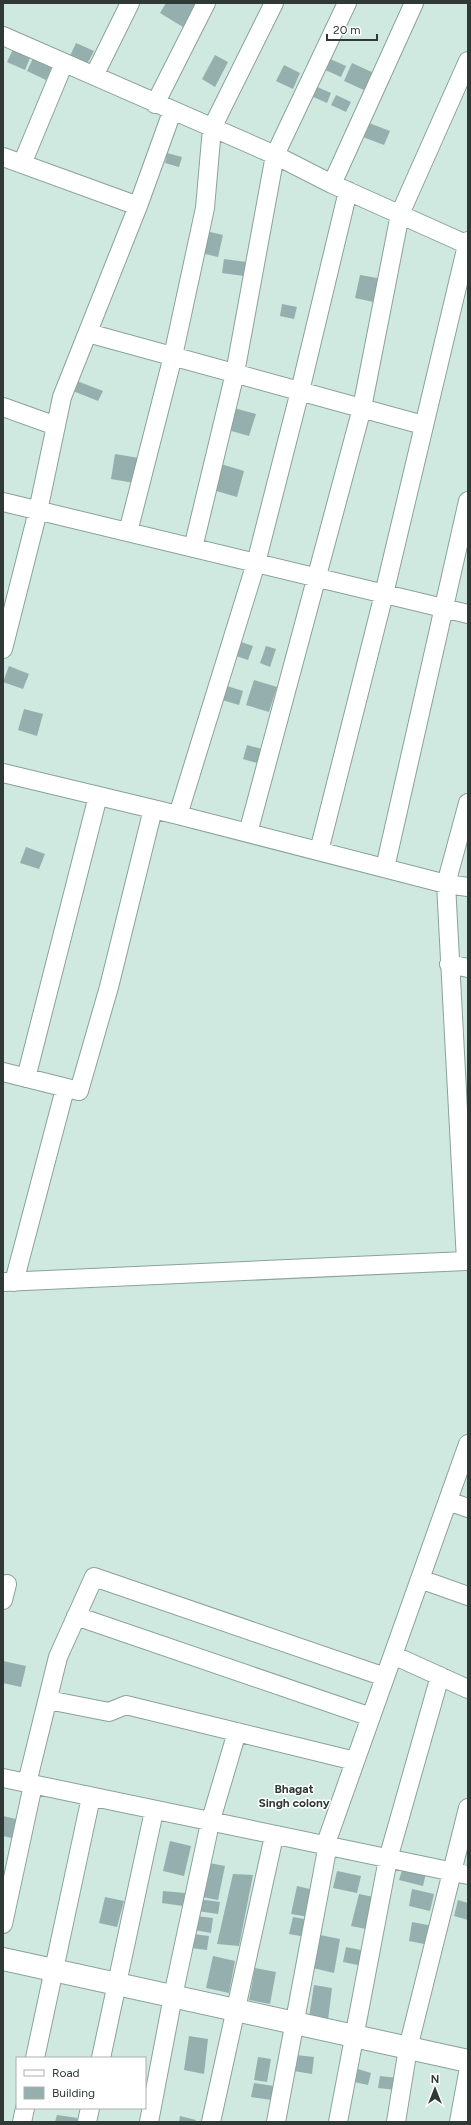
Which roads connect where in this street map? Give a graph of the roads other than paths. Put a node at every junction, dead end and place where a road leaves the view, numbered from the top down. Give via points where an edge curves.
1 (130, 3) edge
2 (206, 3) edge
3 (274, 3) edge
4 (347, 3) edge
5 (414, 3) edge
6 (3, 36) edge
7 (468, 61) edge
8 (64, 63) junction
9 (94, 76) junction
10 (155, 104) junction
11 (172, 112) junction
12 (212, 128) junction
13 (275, 155) junction
14 (3, 157) edge
15 (22, 164) junction
16 (340, 188) junction
17 (138, 206) junction
18 (400, 214) junction
19 (467, 243) edge
20 (88, 333) junction
21 (173, 356) junction
22 (235, 373) junction
23 (300, 391) junction
24 (3, 407) edge
25 (362, 408) junction
26 (423, 425) junction
27 (56, 426) junction
28 (468, 501) edge
29 (3, 502) edge
30 (38, 511) junction
31 (128, 532) junction
32 (193, 548) junction
33 (256, 563) junction
34 (316, 578) junction
35 (384, 594) junction
36 (442, 608) junction
37 (468, 614) edge
38 (3, 650) edge
39 (3, 774) edge
40 (98, 796) junction
41 (468, 803) edge
42 (152, 809) junction
43 (178, 815) junction
44 (248, 833) junction
45 (319, 851) junction
46 (385, 868) junction
47 (446, 884) junction
48 (468, 887) edge
49 (449, 964) junction
50 (468, 968) edge
51 (3, 1072) edge
52 (26, 1078) junction
53 (65, 1089) junction
54 (467, 1261) edge
55 (8, 1282) edge
56 (468, 1444) edge
57 (448, 1501) junction
58 (468, 1508) edge
59 (420, 1579) junction
60 (468, 1596) edge
61 (76, 1616) junction
62 (393, 1655) junction
63 (440, 1676) junction
64 (385, 1677) junction
65 (468, 1689) edge
66 (48, 1700) junction
67 (371, 1717) junction
68 (237, 1732) junction
69 (355, 1761) junction
70 (3, 1778) edge
71 (30, 1784) junction
72 (91, 1797) junction
73 (468, 1808) edge
74 (154, 1811) junction
75 (210, 1823) junction
76 (274, 1836) junction
77 (325, 1846) junction
78 (388, 1859) junction
79 (461, 1874) edge
80 (3, 1924) edge
81 (3, 1959) edge
82 (53, 1970) junction
83 (117, 1984) junction
84 (173, 1996) junction
85 (235, 2010) junction
86 (293, 2023) junction
87 (355, 2036) junction
88 (408, 2048) junction
89 (35, 2057) edge
90 (101, 2057) edge
91 (468, 2061) edge
92 (468, 2073) edge
93 (25, 2109) edge
94 (90, 2109) edge
95 (22, 2122) edge
96 (87, 2122) edge
97 (149, 2122) edge
98 (211, 2122) edge
99 (276, 2122) edge
100 (338, 2122) edge
101 (396, 2122) edge
102 (459, 2122) edge

1 - 9 street
2 - 10 street
3 - 12 street
4 - 13 street
5 - 16 street
6 - 8 street
7 - 18 street
8 - 9 street
8 - 15 street
9 - 10 street
10 - 11 street
11 - 12 street
11 - 17 street
12 - 13 street
12 - 21 street via 205,208
13 - 16 street
13 - 22 street
14 - 15 street
15 - 17 street
16 - 18 street
16 - 23 street
17 - 20 street
18 - 19 street
18 - 25 street
19 - 26 street
20 - 21 street
20 - 27 street via 62,397
21 - 22 street
21 - 31 street
22 - 23 street
22 - 32 street
23 - 25 street
23 - 33 street
24 - 27 street
25 - 26 street
25 - 34 street
26 - 35 street
27 - 30 street
28 - 36 street
29 - 30 street
30 - 31 street
30 - 38 street
31 - 32 street
32 - 33 street
33 - 34 street
33 - 43 street
34 - 35 street
34 - 44 street
35 - 36 street
35 - 45 street
36 - 37 street
36 - 46 street
39 - 40 street
40 - 42 street
40 - 52 street
41 - 47 street
42 - 43 street
42 - 53 street via 109,987 79,1091
43 - 44 street
44 - 45 street
45 - 46 street
46 - 47 street
47 - 48 street
47 - 49 street
49 - 50 street
49 - 54 street
51 - 52 street
52 - 53 street
53 - 55 street
54 - 55 street
56 - 57 street
57 - 58 street
57 - 59 street
59 - 60 street
59 - 62 street
61 - 64 street via 94,1578
61 - 66 street via 58,1657
61 - 67 street
62 - 63 street
62 - 64 street
63 - 65 street
63 - 78 street
64 - 67 street
66 - 68 street via 109,1712 126,1706
66 - 71 street
67 - 69 street
68 - 69 street
68 - 75 street
69 - 77 street
70 - 71 street
71 - 72 street
71 - 80 street
72 - 74 street
72 - 82 street
73 - 79 street
74 - 75 street
74 - 83 street
75 - 76 street
75 - 84 street
76 - 77 street
76 - 85 street
77 - 78 street
77 - 86 street via 326,1855
78 - 79 street
78 - 87 street
79 - 88 street
81 - 82 street
82 - 83 street
82 - 89 street
83 - 84 street
83 - 90 street
84 - 85 street
84 - 97 street
85 - 86 street
85 - 98 street
86 - 87 street
86 - 99 street
87 - 88 street
87 - 100 street
88 - 91 street
88 - 101 street
92 - 102 street
93 - 95 street
94 - 96 street

